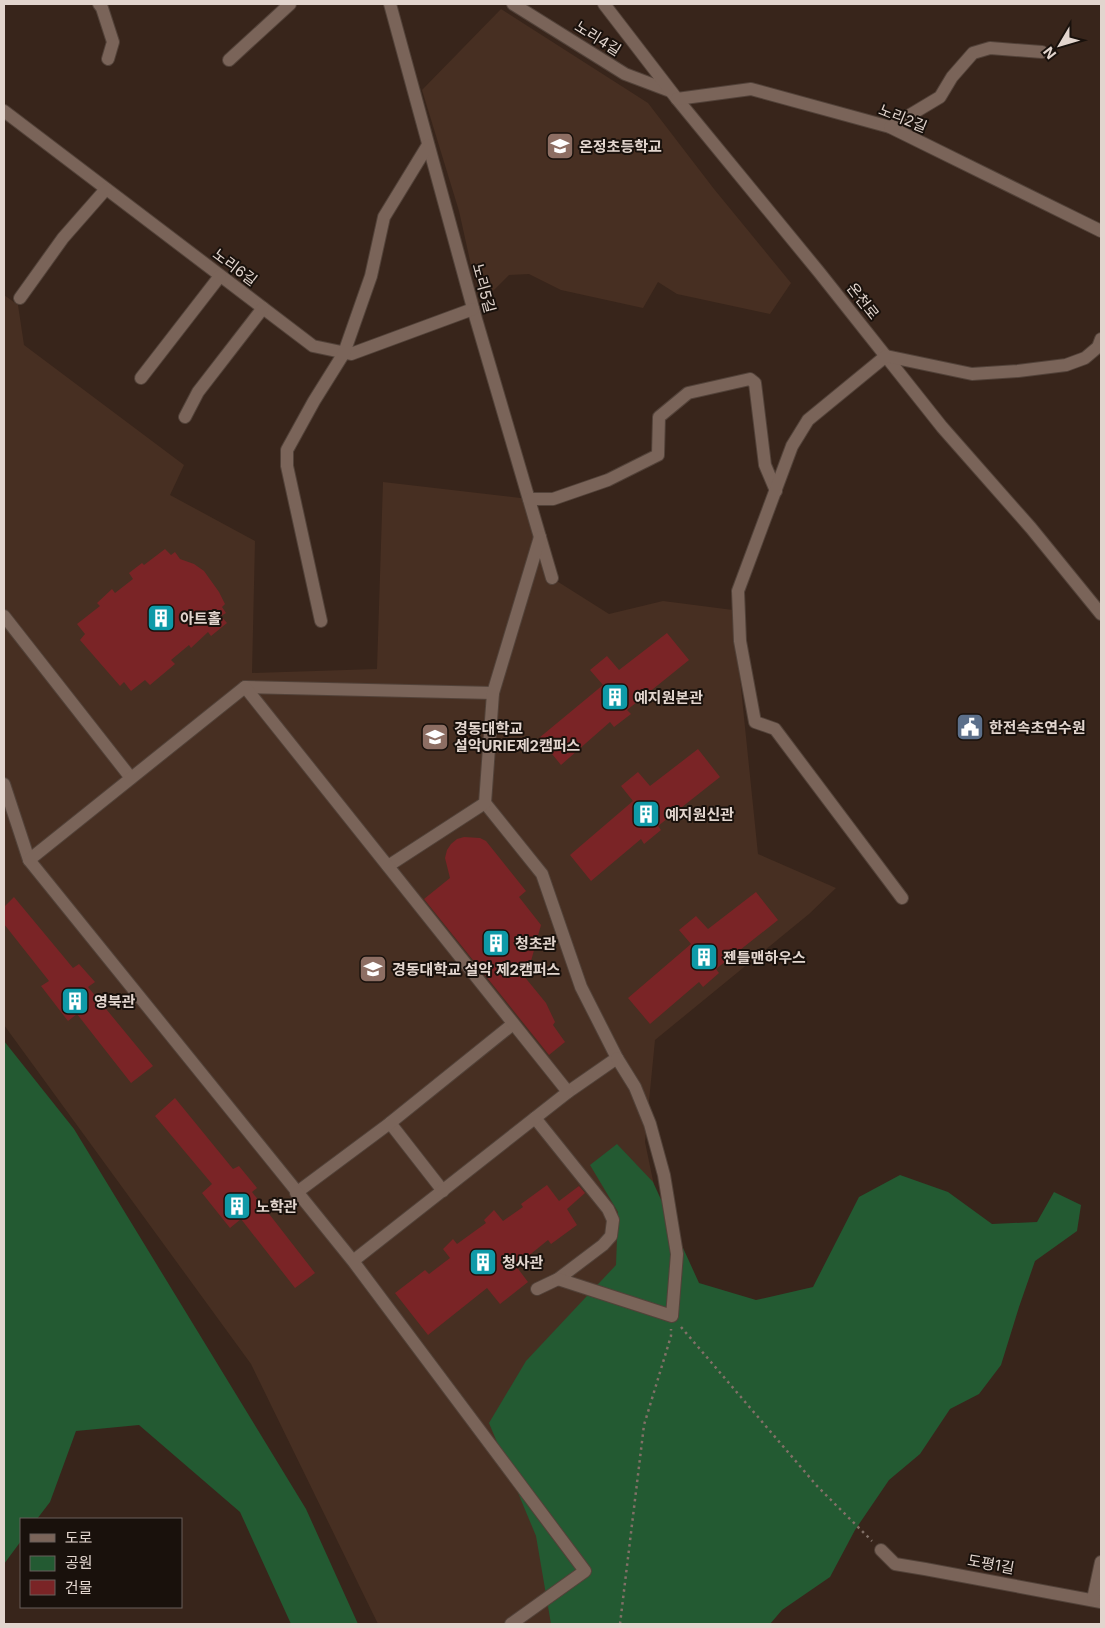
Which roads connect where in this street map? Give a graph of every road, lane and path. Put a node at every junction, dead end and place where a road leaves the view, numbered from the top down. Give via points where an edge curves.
1 (98, 4) edge
2 (290, 4) edge
3 (390, 4) edge
4 (513, 4) edge
5 (604, 4) edge
6 (1042, 52) dead end
7 (108, 59) dead end
8 (229, 60) dead end
9 (674, 95) junction
10 (4, 111) edge
11 (890, 128) junction
12 (428, 145) junction
13 (106, 189) junction
14 (1101, 231) edge
15 (220, 276) junction
16 (20, 298) dead end
17 (263, 308) junction
18 (473, 309) junction
19 (1101, 339) edge
20 (344, 353) junction
21 (886, 356) junction
22 (141, 378) dead end
23 (185, 417) dead end
24 (776, 491) junction
25 (529, 499) junction
26 (540, 537) junction
27 (552, 578) dead end
28 (1101, 614) edge
29 (4, 616) edge
30 (321, 621) dead end
31 (245, 687) junction
32 (493, 693) junction
33 (130, 778) junction
34 (4, 784) edge
35 (485, 803) junction
36 (29, 860) junction
37 (388, 866) junction
38 (902, 898) dead end
39 (513, 1024) junction
40 (617, 1058) junction
41 (568, 1092) junction
42 (535, 1118) junction
43 (390, 1123) junction
44 (443, 1191) junction
45 (296, 1193) junction
46 (353, 1262) junction
47 (558, 1279) junction
48 (537, 1289) dead end
49 (672, 1316) junction
50 (880, 1550) joint
51 (1101, 1562) edge
52 (1097, 1600) edge
53 (511, 1624) edge
54 (620, 1624) edge

1 - 7 street via 113,42
2 - 8 street
3 - 12 street, 노리5길
4 - 9 street, 노리4길 via 625,74
5 - 9 street, 온천로
6 - 11 street via 990,48 973,53 940,97
9 - 11 street, 노리2길 via 751,89
9 - 21 street, 온천로
10 - 13 street, 노리6길
11 - 14 street, 노리2길
12 - 18 street, 노리5길
12 - 20 street via 384,218 371,276
13 - 15 street, 노리6길
13 - 16 street via 63,238
15 - 17 street, 노리6길
15 - 22 street
17 - 20 street, 노리6길 via 312,346
17 - 23 street via 198,392
18 - 20 street, 노리6길 via 351,354
18 - 25 street, 노리5길
19 - 21 street via 1098,347 1085,358 1066,365 1018,371 972,374
20 - 30 street via 287,450 287,466
21 - 24 street via 808,420 792,446
21 - 28 street, 온천로
24 - 25 street via 765,465 755,383 750,379 688,393 659,417 658,455 608,480 553,499
24 - 38 street via 738,591 740,641 755,722 775,729
25 - 26 street, 노리5길
26 - 27 street, 노리5길
26 - 32 street
29 - 33 street
31 - 32 street
31 - 33 street
31 - 37 street
32 - 35 street
33 - 36 street
34 - 36 street
35 - 37 street
35 - 40 street via 542,874 581,988
36 - 45 street
37 - 39 street
39 - 41 street
39 - 43 street
40 - 41 street
40 - 49 street via 635,1088 650,1124 664,1175 677,1254
41 - 42 street
42 - 44 street
42 - 47 street via 608,1209 613,1220 611,1236 603,1245
43 - 44 street
43 - 45 street
44 - 46 street
45 - 46 street
46 - 53 street via 585,1571
47 - 48 street
47 - 49 street
49 - 50 path via 817,1486
49 - 54 path via 671,1336 644,1425
50 - 52 street, 도평1길 via 895,1564
51 - 52 street

